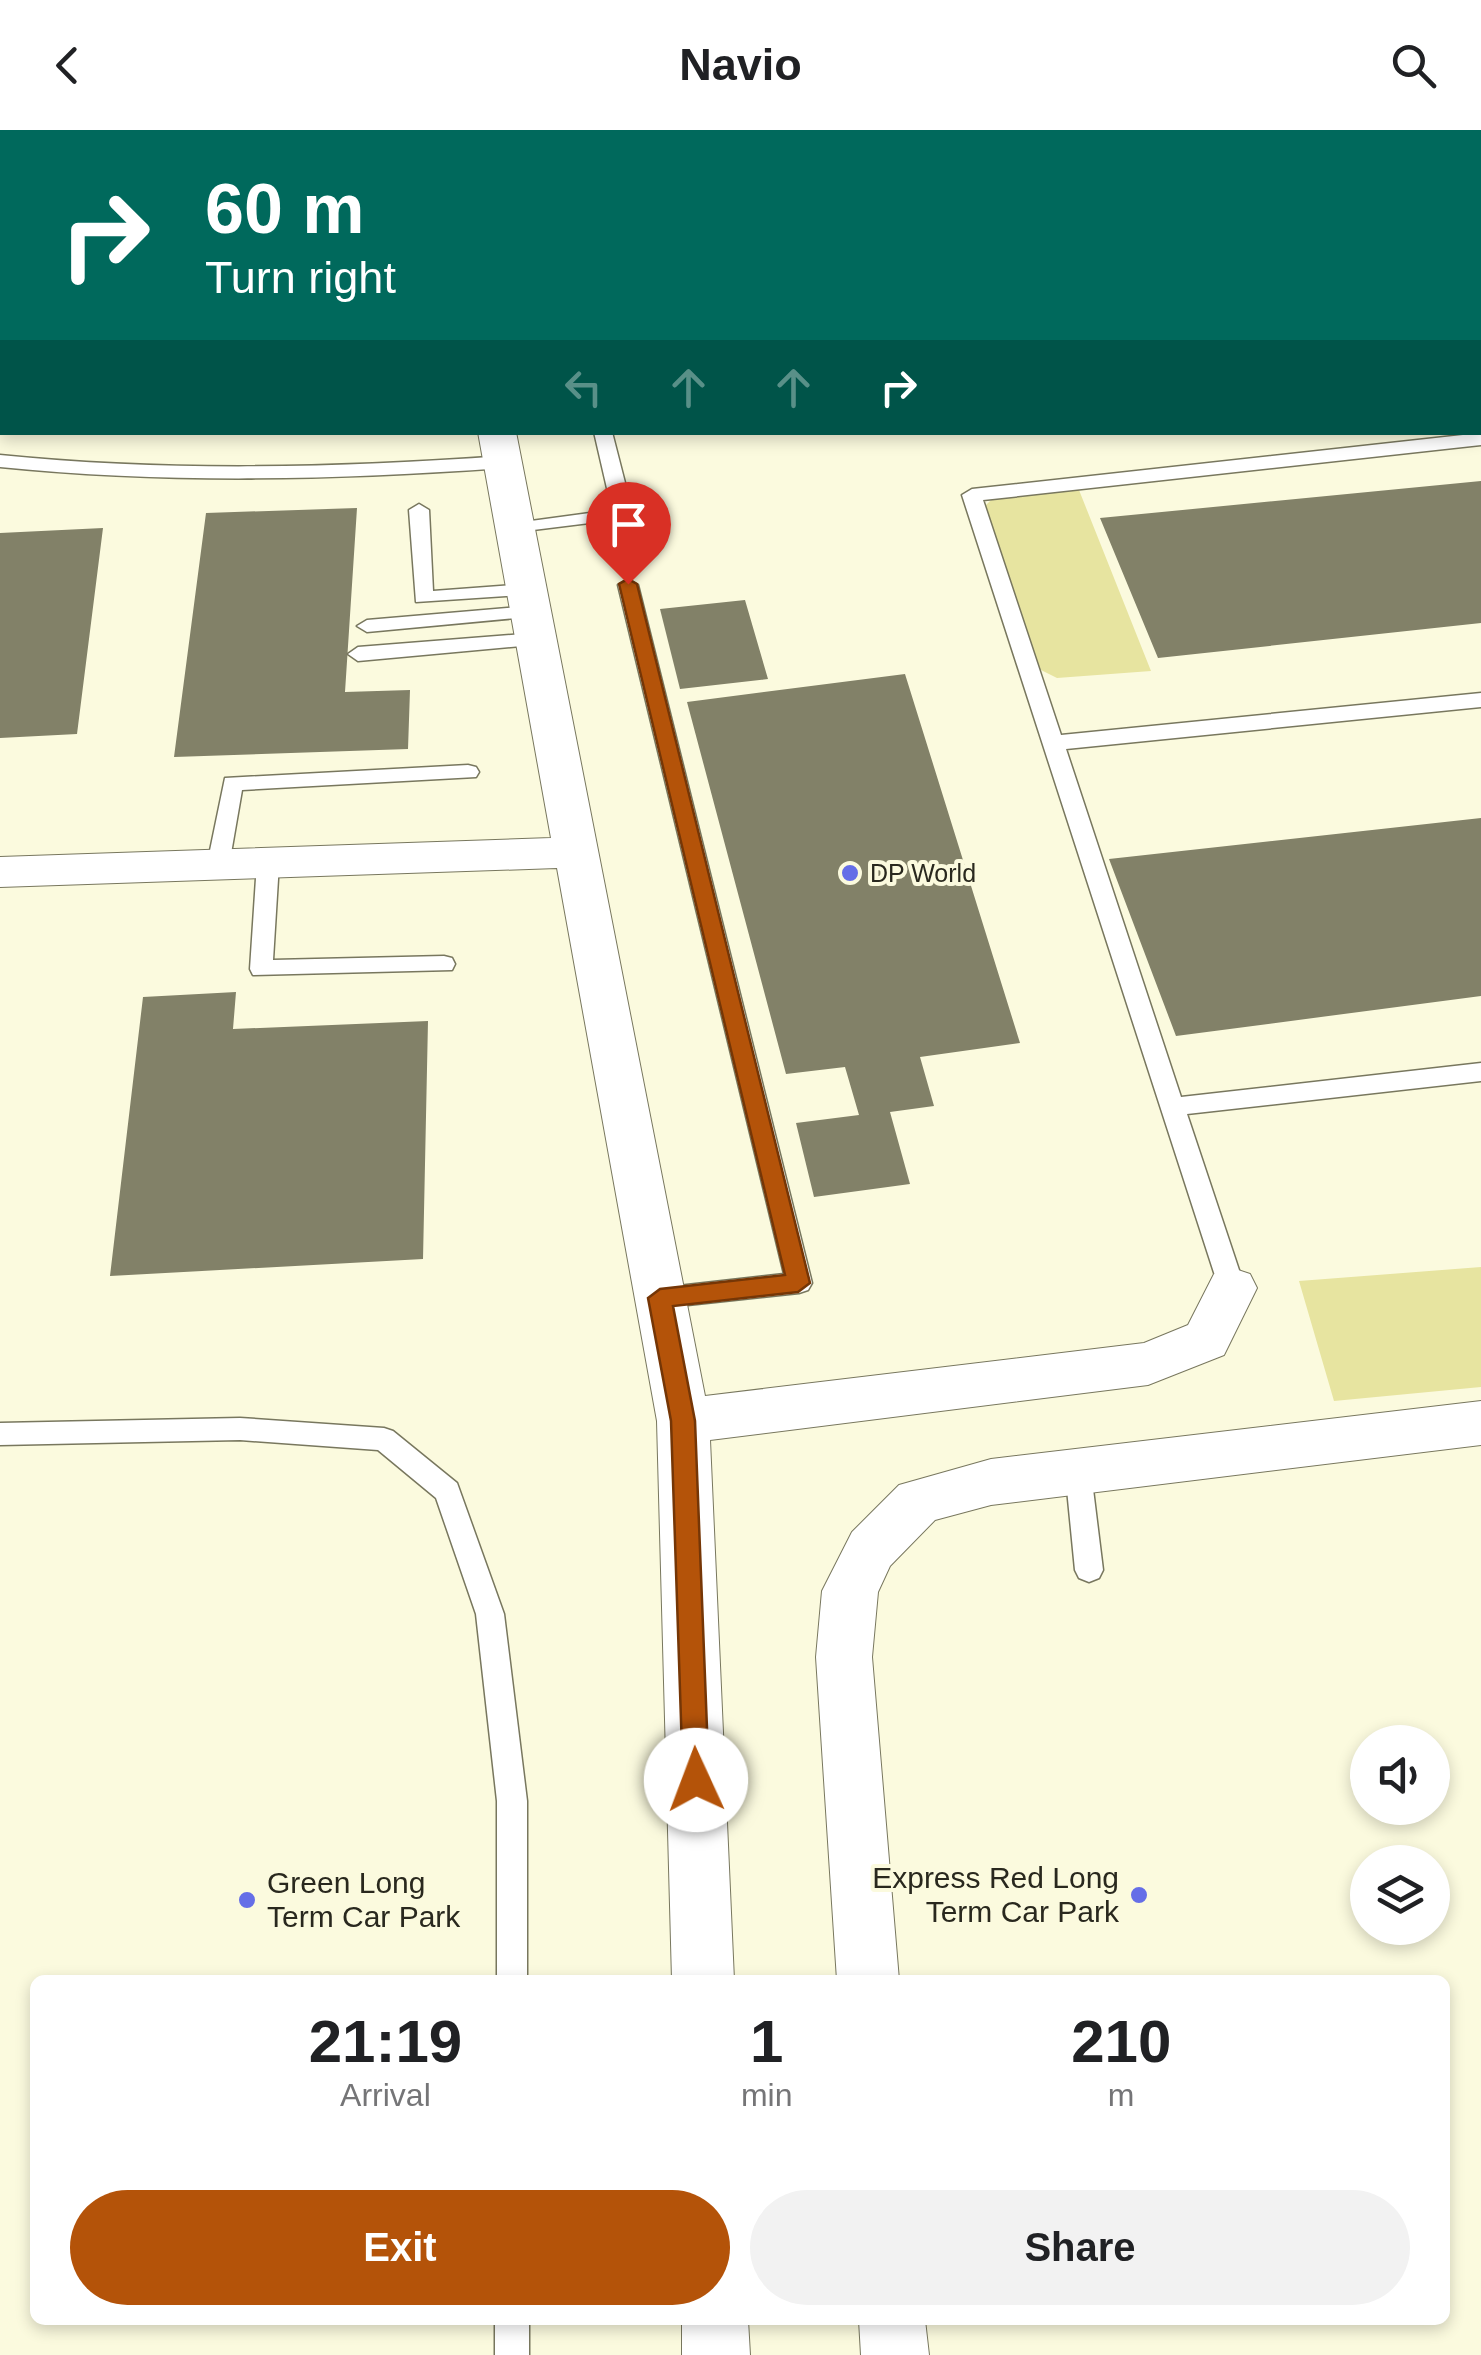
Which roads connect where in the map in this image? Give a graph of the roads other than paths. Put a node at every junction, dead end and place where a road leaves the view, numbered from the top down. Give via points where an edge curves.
1 (604, 435) edge
2 (1481, 440) edge
3 (500, 447) edge
4 (0, 461) edge
5 (419, 510) dead end
6 (516, 529) junction
7 (628, 584) dead end
8 (531, 614) junction
9 (368, 626) dead end
10 (358, 654) dead end
11 (1481, 700) edge
12 (1054, 743) junction
13 (468, 772) dead end
14 (576, 852) junction
15 (268, 863) junction
16 (218, 864) junction
17 (0, 872) edge
18 (444, 964) dead end
19 (1481, 1072) edge
20 (1172, 1107) junction
21 (1232, 1288) joint
22 (660, 1298) junction
23 (683, 1421) junction
24 (1481, 1424) edge
25 (0, 1434) edge
26 (1088, 1470) junction
27 (1089, 1570) dead end
28 (512, 1975) edge
29 (703, 1975) edge
30 (868, 1975) edge
31 (512, 2325) edge
32 (715, 2325) edge
33 (892, 2325) edge
34 (512, 2355) edge
35 (716, 2355) edge
36 (895, 2355) edge

1 - 6 lane via 623,514
2 - 12 lane via 972,494
3 - 4 lane via 241,473 76,470
3 - 6 street
5 - 8 lane via 423,598
6 - 8 street
7 - 22 lane via 798,1283
8 - 9 lane
8 - 10 lane
8 - 14 street
11 - 12 lane
12 - 20 lane
13 - 16 lane via 233,782
14 - 15 street
14 - 22 street
15 - 16 street
15 - 18 lane via 261,969
16 - 17 street
19 - 20 lane
20 - 21 lane
21 - 23 street via 1206,1340 1148,1364
22 - 23 street
23 - 29 street
24 - 26 street
25 - 28 lane via 240,1429 384,1440 447,1491 490,1614 512,1801
26 - 27 lane via 1080,1489
26 - 30 street via 990,1482 918,1501 871,1549 850,1591 844,1657
31 - 34 lane
32 - 35 street
33 - 36 street

